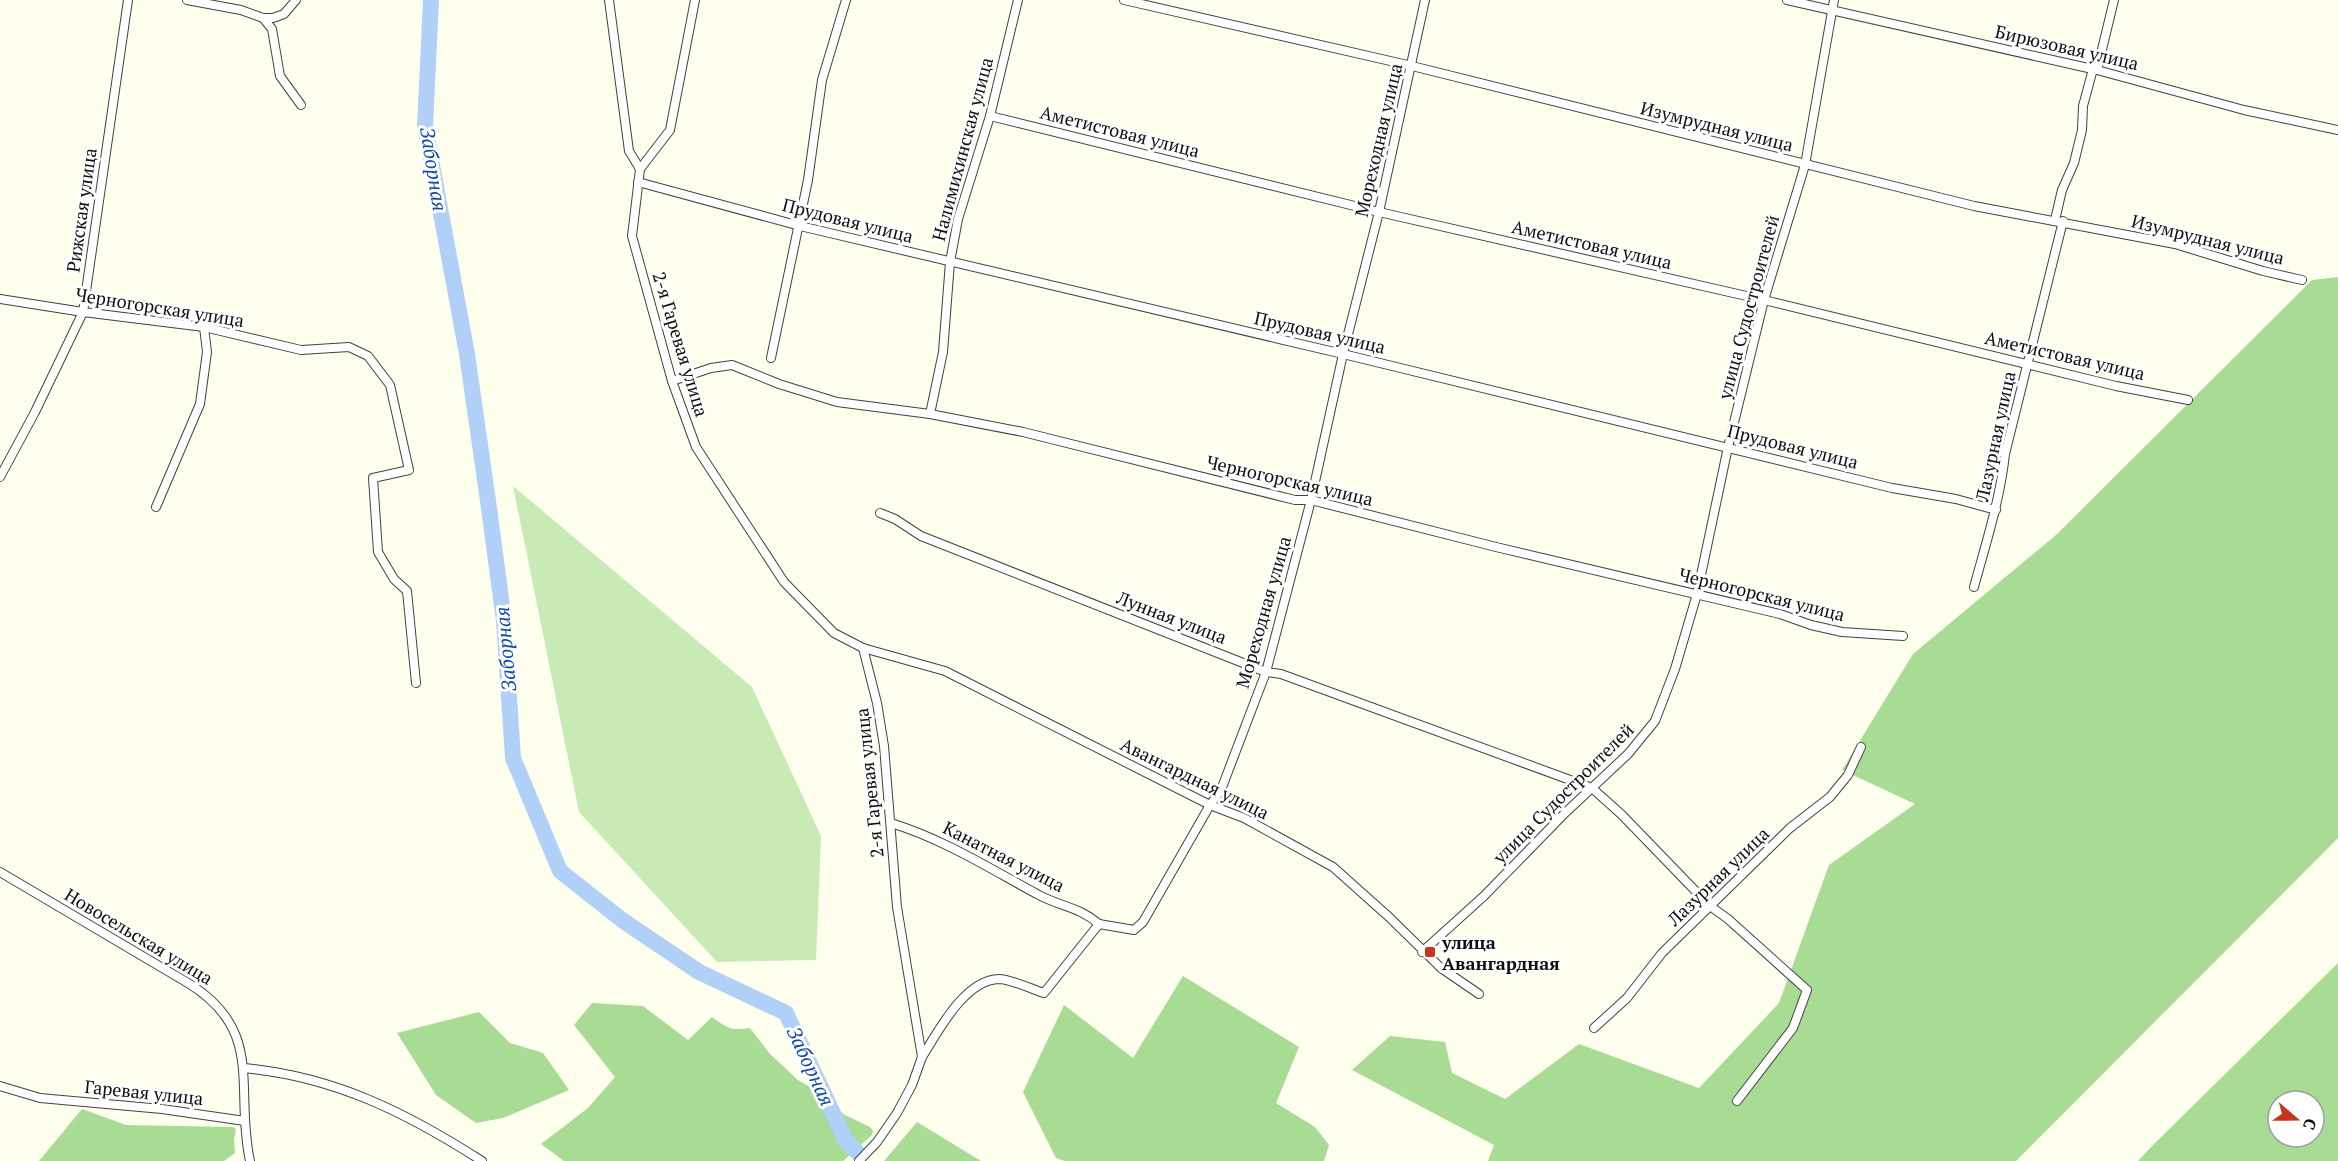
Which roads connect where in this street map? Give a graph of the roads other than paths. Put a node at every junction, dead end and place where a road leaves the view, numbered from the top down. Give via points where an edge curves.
1 (128, 0) edge
2 (187, 0) edge
3 (296, 0) edge
4 (609, 0) edge
5 (694, 0) edge
6 (846, 0) edge
7 (1018, 0) edge
8 (1124, 0) edge
9 (1425, 0) edge
10 (1788, 0) edge
11 (1834, 0) edge
12 (2114, 0) edge
13 (1831, 10) junction
14 (263, 18) junction
15 (1412, 66) junction
16 (2095, 70) junction
17 (301, 105) dead end
18 (990, 116) junction
19 (2338, 130) edge
20 (1805, 165) junction
21 (640, 169) junction
22 (638, 182) junction
23 (1378, 212) junction
24 (2059, 220) junction
25 (800, 226) junction
26 (950, 262) junction
27 (2302, 280) dead end
28 (0, 299) edge
29 (1764, 300) junction
30 (83, 312) junction
31 (204, 327) junction
32 (1343, 354) junction
33 (771, 358) dead end
34 (2028, 364) junction
35 (672, 381) junction
36 (2188, 400) dead end
37 (930, 414) junction
38 (1728, 447) junction
39 (0, 477) edge
40 (1311, 500) junction
41 (156, 507) dead end
42 (1996, 510) junction
43 (880, 513) dead end
44 (1974, 587) dead end
45 (1696, 594) junction
46 (1903, 636) dead end
47 (863, 648) junction
48 (1266, 672) junction
49 (416, 683) dead end
50 (1861, 747) dead end
51 (1592, 788) junction
52 (1210, 805) junction
53 (891, 823) junction
54 (0, 872) edge
55 (1710, 906) junction
56 (1099, 924) junction
57 (1422, 952) junction
58 (1479, 994) dead end
59 (1594, 1028) dead end
60 (922, 1057) junction
61 (243, 1068) junction
62 (0, 1086) edge
63 (1737, 1101) dead end
64 (245, 1121) junction
65 (250, 1161) edge
66 (482, 1161) edge
67 (859, 1161) edge

1 - 30 street, Рижская улица
2 - 14 street
3 - 14 street via 284,14
4 - 21 street via 629,151
5 - 21 street via 670,130
6 - 25 street via 822,80
7 - 18 street, Налимихинская улица
8 - 15 street, Изумрудная улица
9 - 15 street, Мореходная улица
10 - 13 street, Бирюзовая улица
11 - 13 street, улица Судостроителей
12 - 16 street, Лазурная улица
13 - 16 street, Бирюзовая улица
13 - 20 street, улица Судостроителей
14 - 17 street via 272,28 280,76
15 - 20 street, Изумрудная улица
15 - 23 street, Мореходная улица
16 - 19 street, Бирюзовая улица via 2244,110
16 - 24 street, Лазурная улица via 2074,163 2062,190
18 - 23 street, Аметистовая улица
18 - 26 street, Налимихинская улица via 958,219
20 - 24 street, Изумрудная улица via 1974,206
20 - 29 street, улица Судостроителей
21 - 22 street, 2-я Гаревая улица
22 - 25 street, Прудовая улица
22 - 35 street, 2-я Гаревая улица via 632,236
23 - 29 street, Аметистовая улица
23 - 32 street, Мореходная улица
24 - 27 street, Изумрудная улица via 2175,244
24 - 34 street, Лазурная улица
25 - 26 street, Прудовая улица
25 - 33 street
26 - 32 street, Прудовая улица
26 - 37 street, Налимихинская улица via 944,352
28 - 30 street, Черногорская улица
29 - 34 street, Аметистовая улица
29 - 38 street, улица Судостроителей
30 - 31 street, Черногорская улица
30 - 39 street, Рижская улица
31 - 41 street via 207,352 200,404
31 - 49 street, Черногорская улица via 301,350 348,347 368,356 390,385 409,470 373,478 378,552 394,579 407,591
32 - 38 street, Прудовая улица
32 - 40 street, Мореходная улица
34 - 36 street, Аметистовая улица
34 - 42 street, Лазурная улица via 2004,454
35 - 37 street, Черногорская улица via 732,365 837,402
35 - 47 street, 2-я Гаревая улица via 696,447 784,582 834,633
37 - 40 street, Черногорская улица via 1023,432 1295,500
38 - 42 street, Прудовая улица
38 - 45 street, улица Судостроителей
40 - 45 street, Черногорская улица
40 - 48 street, Мореходная улица
42 - 44 street, Лазурная улица
43 - 48 street, Лунная улица via 921,536
45 - 46 street, Черногорская улица via 1842,632
45 - 51 street, улица Судостроителей via 1675,669 1655,721
47 - 52 street, Авангардная улица via 945,671
47 - 53 street, 2-я Гаревая улица via 884,746
48 - 51 street, Лунная улица via 1281,674
48 - 52 street, Мореходная улица via 1221,790
50 - 55 street, Лазурная улица via 1848,775 1830,796 1790,828
51 - 55 street
51 - 57 street, улица Судостроителей
52 - 56 street, Мореходная улица via 1143,922 1134,930
52 - 57 street, Авангардная улица via 1244,818 1333,867
53 - 56 street, Канатная улица via 918,831 1039,895 1086,913
53 - 60 street, 2-я Гаревая улица via 897,907
54 - 61 street, Новосельская улица via 216,1003 237,1039
55 - 59 street, Лазурная улица via 1662,953 1627,998
55 - 63 street via 1807,990 1793,1028
56 - 60 street via 1044,993 999,979 978,985 957,1004
57 - 58 street, Авангардная улица
60 - 67 street, 2-я Гаревая улица via 897,1113
61 - 64 street, Новосельская улица
61 - 66 street via 272,1070 366,1098 404,1114
62 - 64 street, Гаревая улица via 40,1098
64 - 65 street

